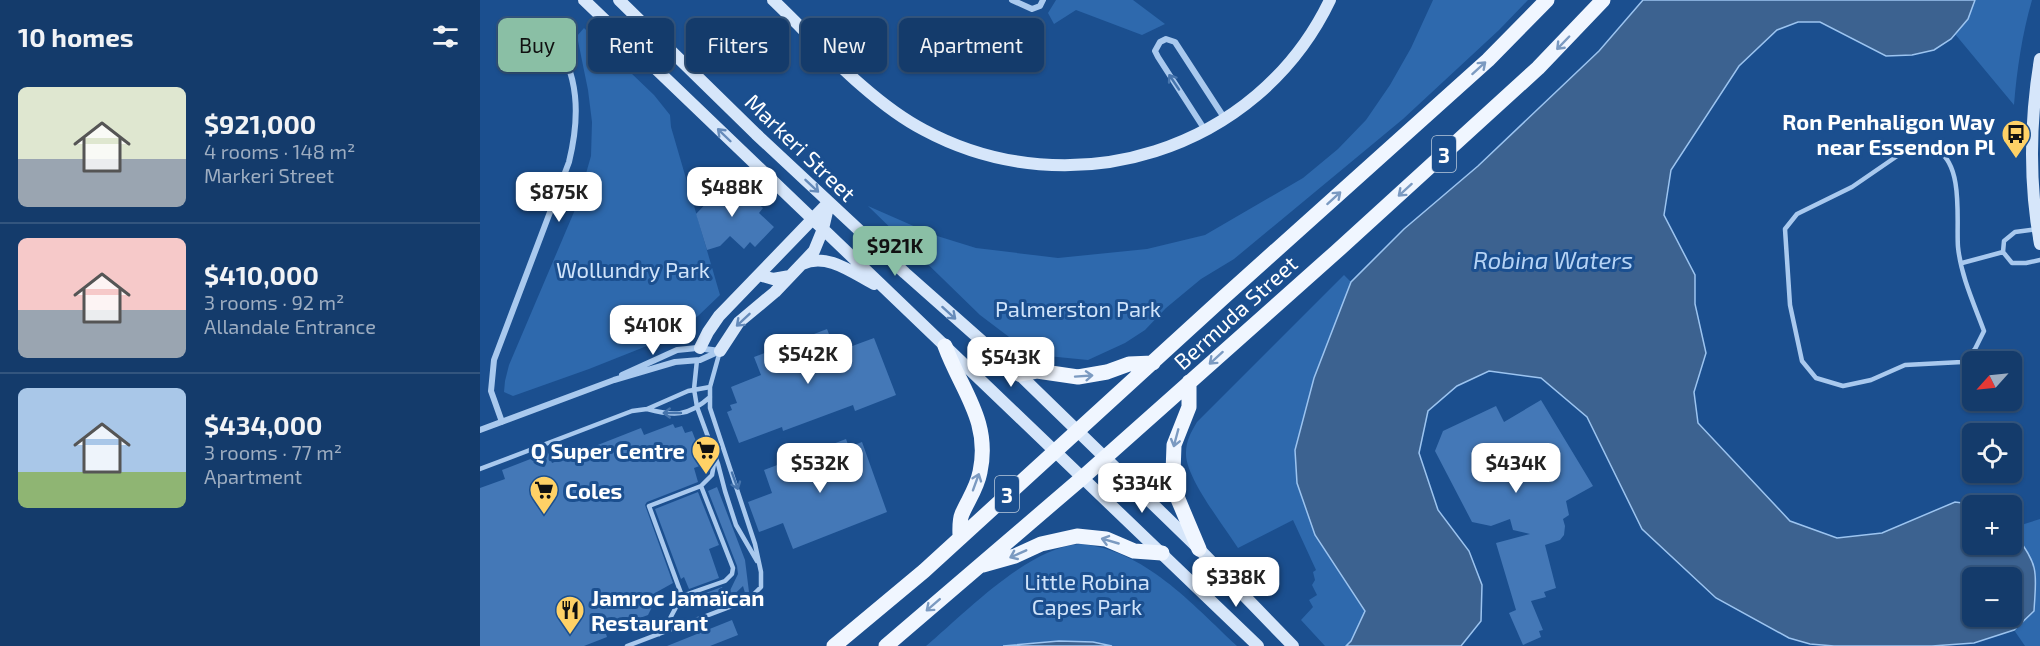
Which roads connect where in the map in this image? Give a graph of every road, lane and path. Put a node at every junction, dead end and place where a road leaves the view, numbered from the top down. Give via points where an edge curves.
1 (584, 0) edge
2 (619, 0) edge
3 (773, 0) edge
4 (1012, 0) edge
5 (1044, 0) edge
6 (1330, 0) edge
7 (1547, 0) edge
8 (1603, 0) edge
9 (2040, 59) edge
10 (571, 72) edge
11 (1225, 120) junction
12 (1206, 131) junction
13 (829, 202) junction
14 (812, 219) junction
15 (823, 229) junction
16 (2037, 229) junction
17 (2040, 244) edge
18 (2003, 252) junction
19 (2040, 260) edge
20 (1962, 263) junction
21 (802, 264) junction
22 (759, 275) junction
23 (790, 276) junction
24 (889, 292) junction
25 (945, 346) junction
26 (700, 348) junction
27 (720, 351) junction
28 (697, 360) junction
29 (1153, 363) junction
30 (1019, 374) junction
31 (614, 380) junction
32 (1189, 382) junction
33 (710, 387) junction
34 (693, 389) junction
35 (710, 397) junction
36 (697, 407) junction
37 (647, 409) junction
38 (502, 422) junction
39 (480, 430) edge
40 (1077, 431) junction
41 (1054, 451) junction
42 (715, 454) junction
43 (1105, 458) junction
44 (480, 469) edge
45 (1082, 478) junction
46 (701, 486) junction
47 (960, 537) junction
48 (1199, 549) junction
49 (1162, 553) junction
50 (758, 564) junction
51 (978, 567) junction
52 (682, 596) junction
53 (659, 634) junction
54 (627, 646) edge
55 (834, 646) edge
56 (886, 646) edge
57 (1258, 646) edge
58 (1293, 646) edge

14 -> 1 main road, Markeri Street
2 -> 13 main road, Markeri Street
3 - 12 main road via 880,101 924,130 966,149 1019,162 1085,166 1149,154
4 - 5 street via 1032,9
6 - 11 main road via 1312,32 1284,68 1264,90
29 -> 7 main road, Bermuda Street / 3 via 1488,60
8 -> 32 main road, Bermuda Street / 3 via 1502,102
9 - 16 main road via 2032,151
10 - 38 street via 576,121 569,162 494,360 490,391
11 - 12 main road
12 -> 11 street via 1158,57 1155,51 1160,42 1166,39 1177,45
13 - 14 main road
13 - 15 main road
13 -> 30 main road, Markeri Street
14 - 15 main road, Markeri Street
14 - 22 main road
15 - 21 main road via 817,246
15 - 24 main road, Markeri Street
16 - 17 main road
16 - 18 lane via 2015,232 2004,241
18 - 19 lane via 2012,263
18 - 20 lane
20 - 20 lane via 1951,166 1938,151 1915,146 1852,187 1797,214 1785,229 1790,305 1802,361 1816,378 1843,386 1870,380 1905,364 1962,362 1975,349 1984,331
21 - 23 main road
21 - 24 main road via 813,260 831,262
22 - 23 main road via 773,279
22 - 26 main road via 715,321
23 -> 27 main road via 739,322
24 - 25 main road, Markeri Street
25 - 41 main road, Markeri Street
47 -> 25 main road via 960,516 980,472 982,438 974,405
26 - 27 street
26 - 28 street
26 - 31 street via 669,352
27 - 28 street
27 - 33 lane
28 - 31 street
28 - 34 lane
30 -> 29 main road via 1038,370 1078,377 1129,364
29 - 40 main road, Bermuda Street / 3
30 - 40 main road, Markeri Street
31 - 38 street
32 - 43 main road, Bermuda Street / 3
32 -> 48 main road via 1189,407 1174,445 1173,473 1178,499
33 - 34 lane
33 - 35 lane
34 - 36 lane
34 - 37 lane
35 - 36 lane
35 -> 50 lane via 713,420 738,488
36 -> 37 lane via 674,415
36 - 42 lane
37 - 44 lane via 632,411
38 - 39 street
40 - 41 main road, Bermuda Street / 3
40 - 43 main road, Markeri Street
41 - 45 main road, Markeri Street
41 - 47 main road, Bermuda Street / 3
42 - 46 lane via 712,475
42 - 50 lane via 736,525
43 - 45 main road, Bermuda Street / 3
43 - 48 main road, Markeri Street
45 - 49 main road, Markeri Street
45 - 51 main road, Bermuda Street / 3
46 - 52 lane via 732,574 724,581
46 - 52 lane via 648,506
47 - 55 main road, Bermuda Street / 3
48 - 58 main road, Markeri Street
49 -> 51 main road via 1077,536 1041,544
49 - 57 main road, Markeri Street
50 - 53 lane via 761,587 748,600
51 -> 56 main road, Bermuda Street / 3
52 - 53 lane
53 - 54 lane

